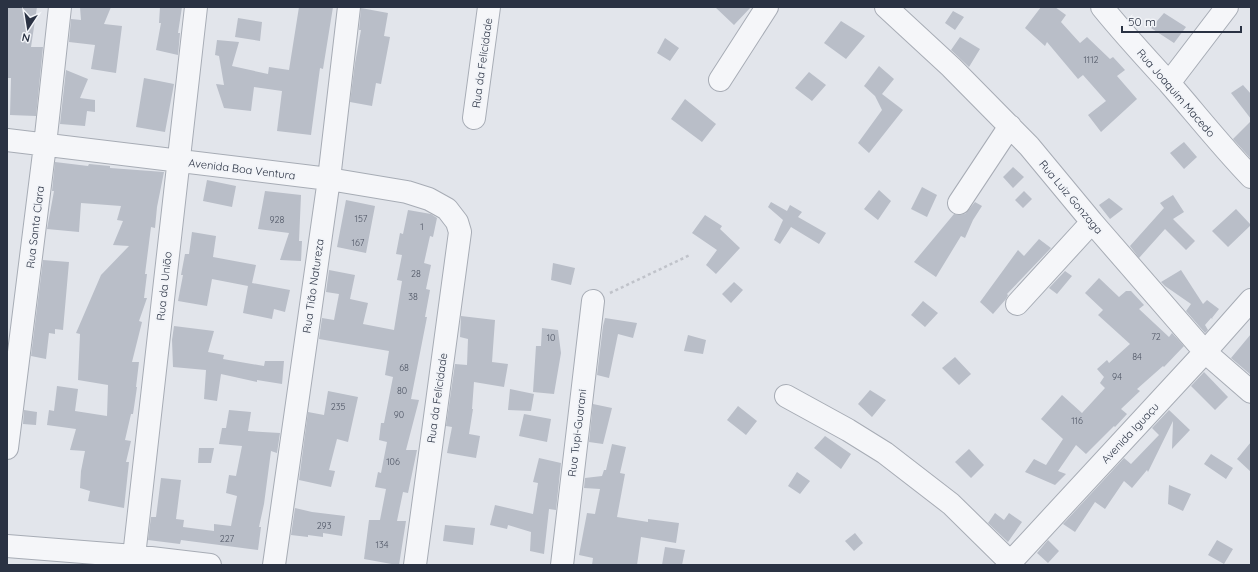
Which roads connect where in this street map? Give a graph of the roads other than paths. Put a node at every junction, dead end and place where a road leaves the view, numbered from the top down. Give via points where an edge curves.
1 (60, 7) edge
2 (196, 7) edge
3 (349, 7) edge
4 (489, 7) edge
5 (767, 7) edge
6 (886, 7) edge
7 (1102, 7) edge
8 (1227, 7) edge
9 (720, 80) dead end
10 (1168, 83) junction
11 (474, 118) dead end
12 (1010, 126) junction
13 (7, 140) edge
14 (45, 145) junction
15 (178, 161) junction
16 (1251, 177) edge
17 (329, 179) junction
18 (959, 203) dead end
19 (1092, 222) junction
20 (460, 232) joint
21 (1251, 300) edge
22 (593, 302) road end
23 (1017, 304) dead end
24 (1205, 352) junction
25 (1251, 392) edge
26 (786, 396) dead end
27 (7, 448) edge
28 (7, 546) edge
29 (133, 561) edge
30 (1010, 564) edge
31 (210, 565) edge
32 (274, 565) edge
33 (415, 565) edge
34 (562, 565) edge

1 - 14 street, Rua Santa Clara
2 - 15 street, Rua da União
3 - 17 street, Rua Tião Natureza
4 - 11 street, Rua da Felicidade
5 - 9 street
6 - 12 street, Rua Luiz Gonzaga
7 - 10 street, Rua Joaquim Macedo
8 - 10 street
10 - 16 street, Rua Joaquim Macedo
12 - 18 street
12 - 19 street, Rua Luiz Gonzaga
13 - 14 street, Avenida Boa Ventura
14 - 15 street, Avenida Boa Ventura
14 - 27 street, Rua Santa Clara
15 - 17 street, Avenida Boa Ventura
15 - 29 street, Rua da União
17 - 20 street, Avenida Boa Ventura via 407,192 429,199 447,209 457,222
17 - 32 street, Rua Tião Natureza
19 - 23 street
19 - 24 street, Rua Luiz Gonzaga
20 - 33 street, Rua da Felicidade
21 - 24 street, Avenida Iguaçu
22 - 34 street, Rua Tupi-Guarani
24 - 25 street, Rua Luiz Gonzaga
24 - 30 street, Avenida Iguaçu
26 - 30 street via 886,453 951,504
28 - 29 street
29 - 31 street

